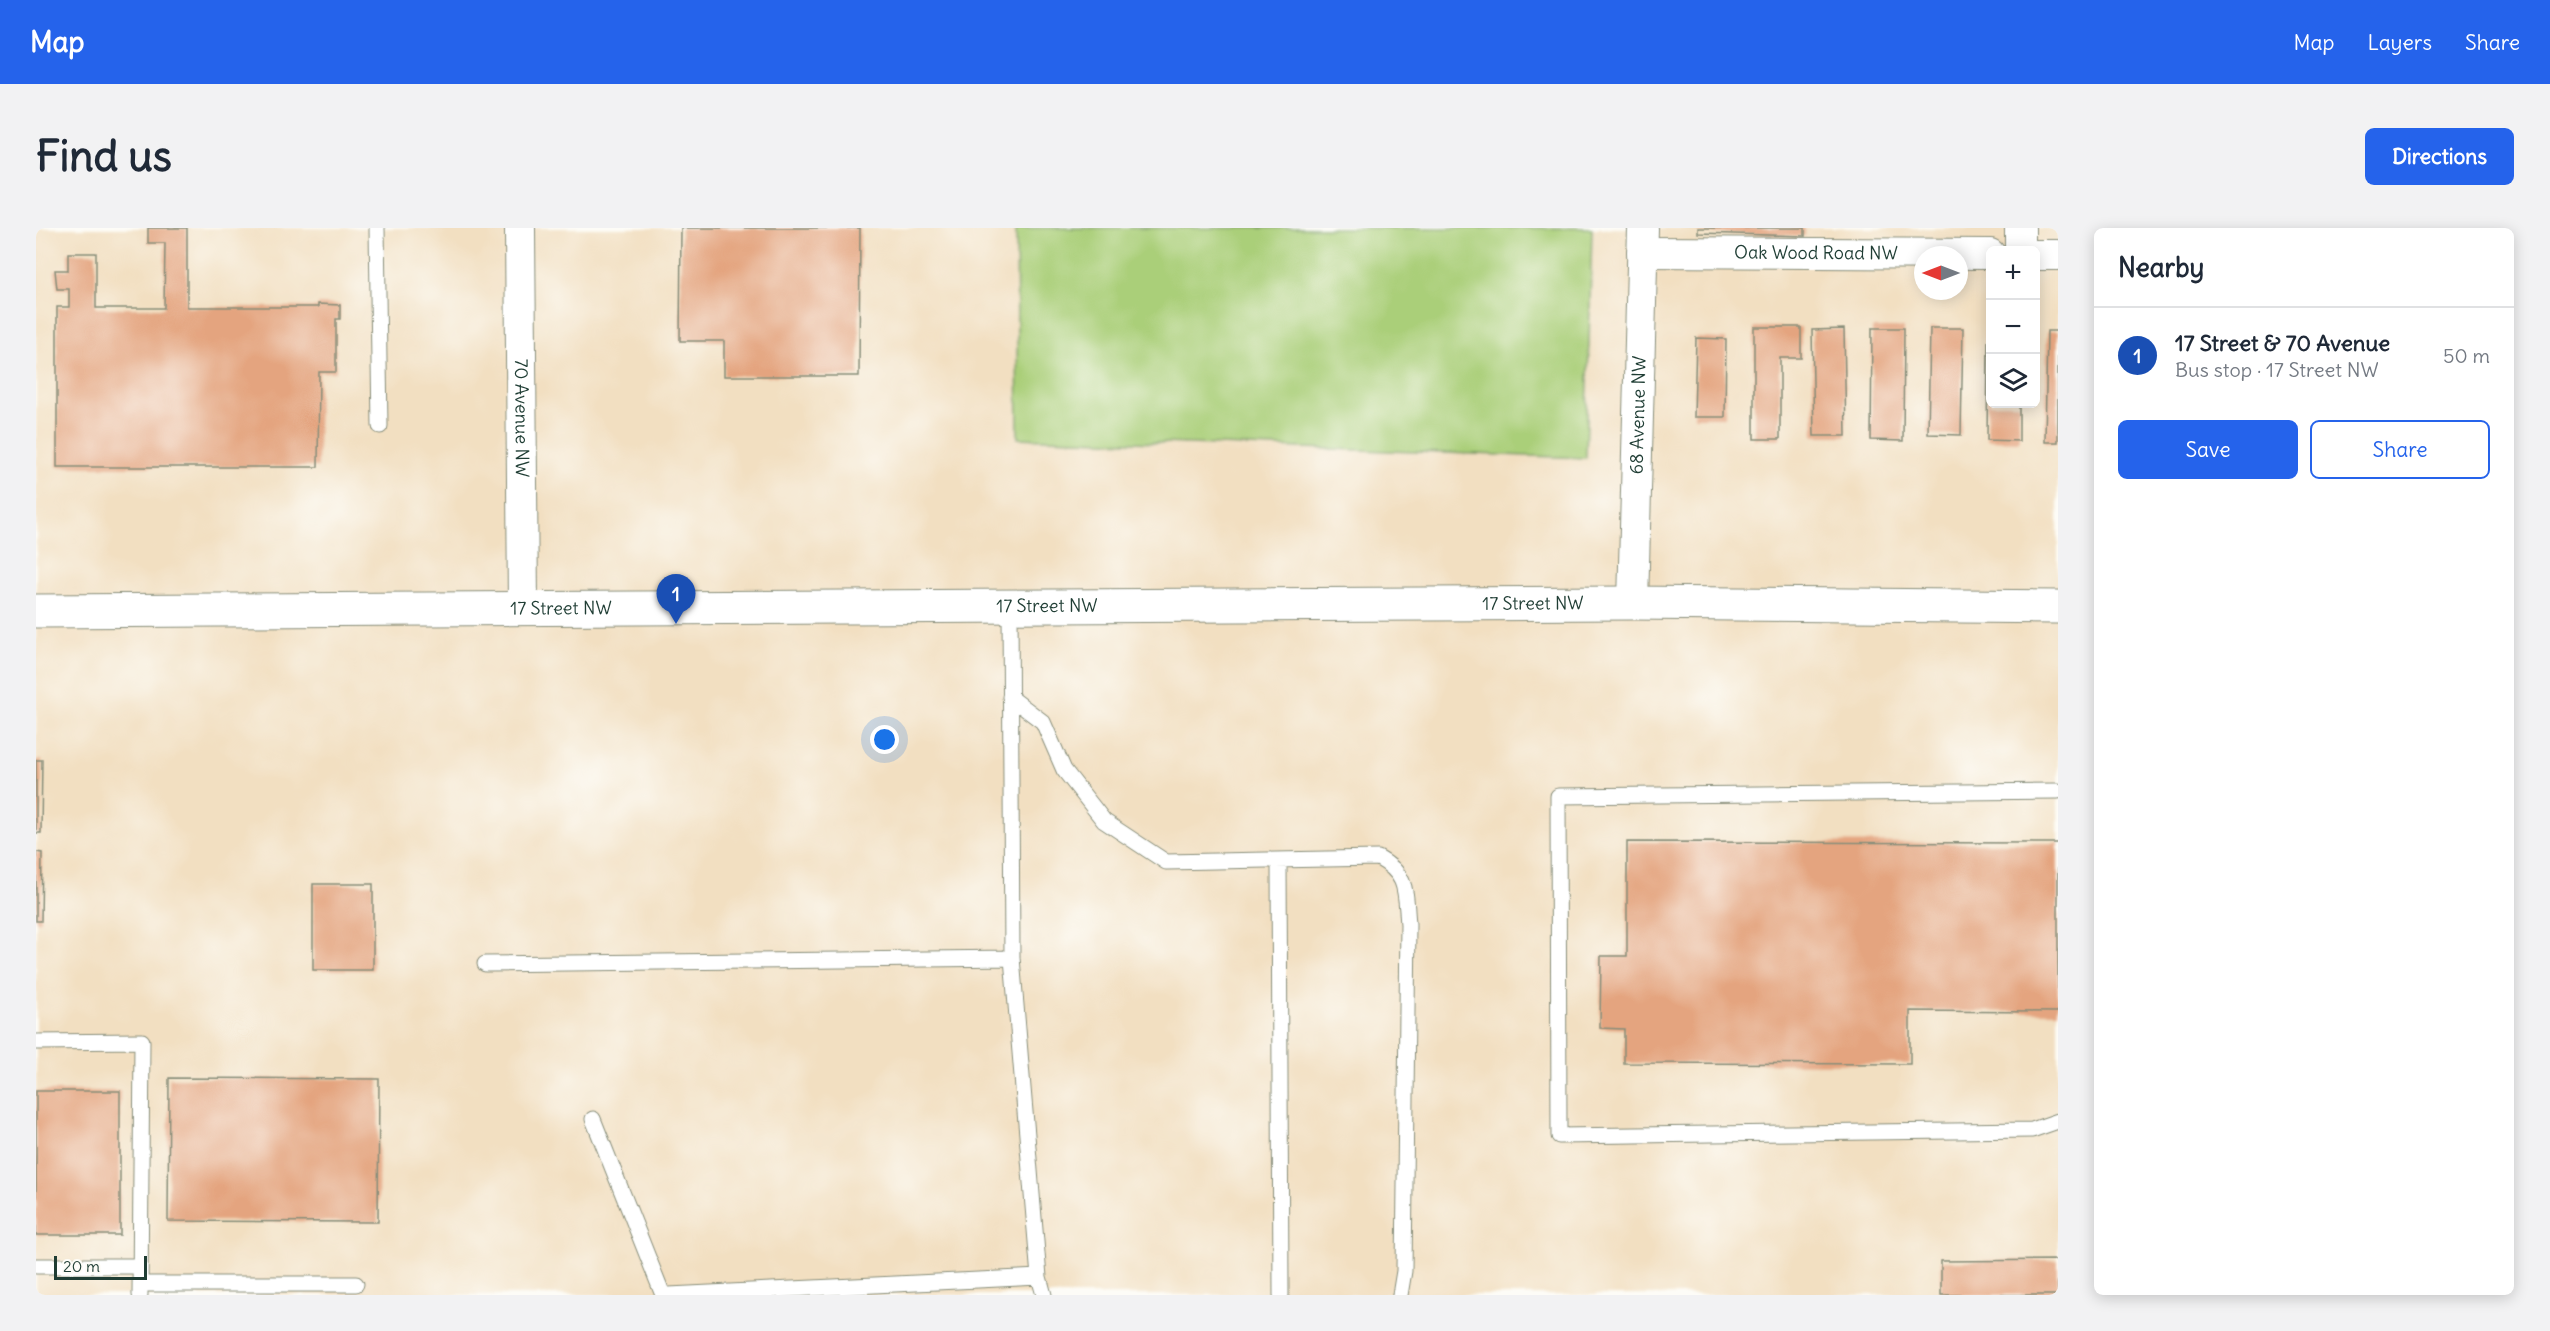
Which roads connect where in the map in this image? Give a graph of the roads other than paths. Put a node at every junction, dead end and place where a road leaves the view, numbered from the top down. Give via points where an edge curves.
1 (377, 228) edge
2 (520, 228) edge
3 (2020, 228) edge
4 (1642, 240) edge
5 (2020, 246) edge
6 (1986, 254) edge
7 (2040, 255) edge
8 (2058, 255) edge
9 (380, 426) dead end
10 (1634, 603) junction
11 (2058, 607) edge
12 (523, 608) junction
13 (1010, 608) junction
14 (36, 611) edge
15 (1010, 697) junction
16 (2058, 791) edge
17 (1279, 862) junction
18 (1012, 958) junction
19 (485, 964) dead end
20 (36, 1042) edge
21 (593, 1119) dead end
22 (2058, 1121) edge
23 (36, 1266) edge
24 (140, 1266) junction
25 (1039, 1277) junction
26 (356, 1284) dead end
27 (140, 1289) edge
28 (663, 1295) edge
29 (669, 1295) edge
30 (1044, 1295) edge
31 (1281, 1295) edge
32 (1400, 1295) edge

1 - 9 lane
2 - 12 street, 70 Avenue NW
3 - 5 street
4 - 6 street, Oak Wood Road NW
4 - 10 street, 68 Avenue NW
7 - 8 street
10 - 11 main road, 17 Street NW
10 - 13 main road, 17 Street NW
12 - 13 main road, 17 Street NW
12 - 14 main road, 17 Street NW
13 - 15 lane
15 - 17 lane via 1042,722 1064,770 1104,821 1166,862
15 - 18 lane
16 - 22 lane via 1558,796 1559,1136 2032,1130
17 - 31 lane
17 - 32 lane via 1378,858 1394,867 1405,886 1408,924 1404,1271
18 - 19 lane
18 - 25 lane
20 - 24 lane via 142,1041
21 - 28 lane
23 - 24 lane
24 - 27 lane
25 - 29 lane
25 - 30 lane
26 - 27 lane

